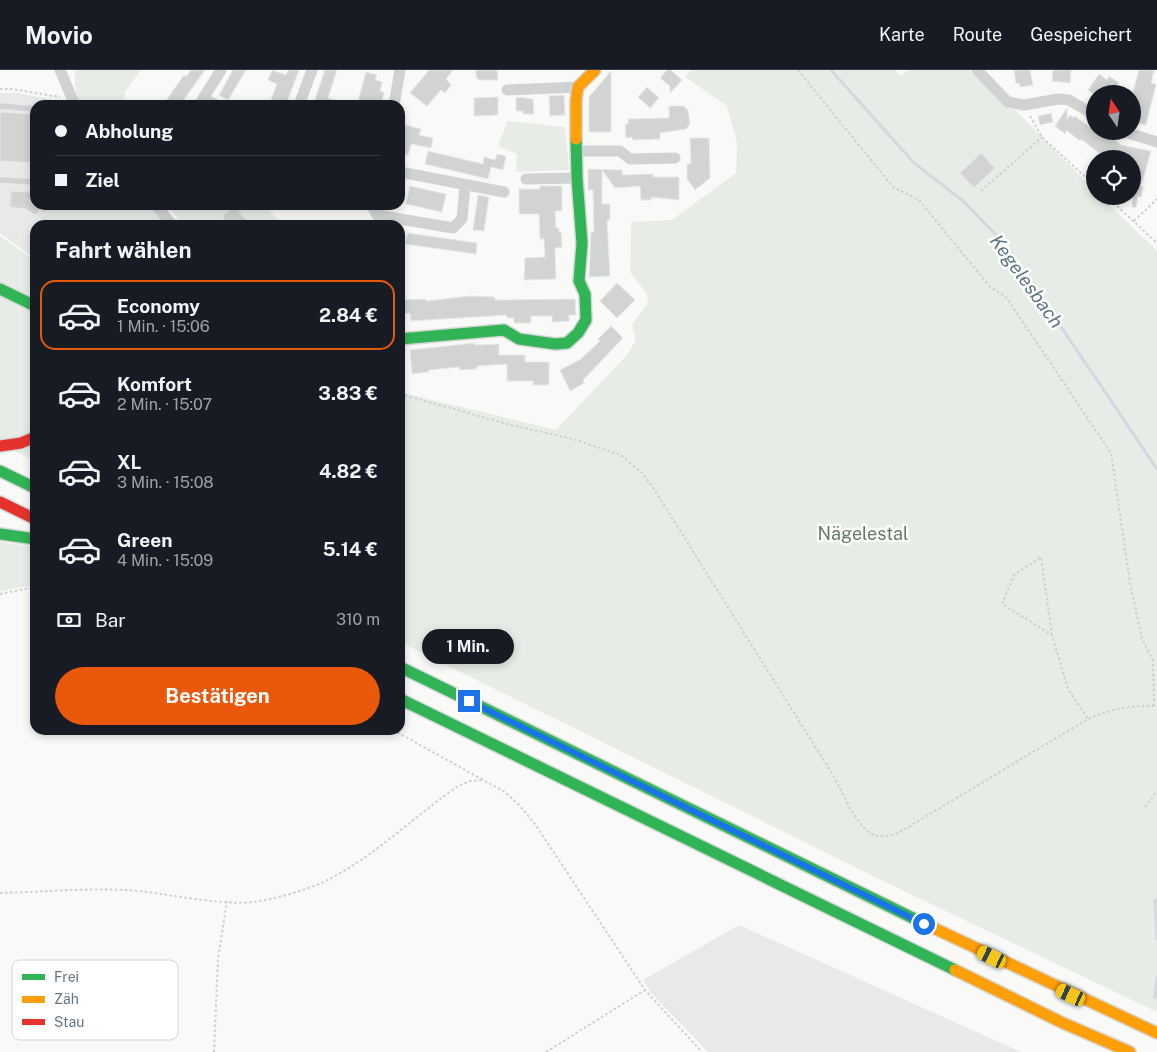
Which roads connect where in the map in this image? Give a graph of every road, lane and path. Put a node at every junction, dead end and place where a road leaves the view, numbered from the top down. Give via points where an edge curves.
1 (61, 70) edge
2 (221, 70) edge
3 (312, 70) edge
4 (400, 70) edge
5 (595, 70) edge
6 (798, 70) edge
7 (976, 70) edge
8 (578, 87) junction
9 (0, 89) edge
10 (507, 90) dead end
11 (65, 100) edge
12 (73, 100) edge
13 (202, 100) edge
14 (301, 100) edge
15 (395, 100) edge
16 (1024, 105) junction
17 (0, 106) edge
18 (30, 109) edge
19 (1086, 110) edge
20 (1042, 137) junction
21 (1141, 137) edge
22 (1157, 142) edge
23 (578, 151) junction
24 (675, 158) dead end
25 (405, 173) edge
26 (526, 178) dead end
27 (577, 178) junction
28 (1086, 178) edge
29 (0, 180) edge
30 (30, 182) edge
31 (464, 185) junction
32 (981, 191) dead end
33 (504, 192) dead end
34 (1157, 200) edge
35 (1116, 205) edge
36 (160, 210) edge
37 (374, 210) edge
38 (168, 220) edge
39 (1134, 221) junction
40 (1157, 243) edge
41 (0, 289) edge
42 (30, 305) edge
43 (405, 338) edge
44 (405, 395) edge
45 (30, 439) edge
46 (0, 446) edge
47 (0, 471) edge
48 (30, 486) edge
49 (0, 502) edge
50 (30, 517) edge
51 (0, 534) edge
52 (30, 537) edge
53 (30, 588) edge
54 (0, 594) edge
55 (1052, 635) junction
56 (405, 669) edge
57 (405, 700) edge
58 (1156, 706) edge
59 (1088, 719) junction
60 (402, 735) edge
61 (483, 780) junction
62 (1157, 791) edge
63 (1145, 806) dead end
64 (0, 893) edge
65 (227, 902) junction
66 (645, 990) junction
67 (1157, 1033) edge
68 (214, 1052) edge
69 (546, 1052) edge
70 (702, 1052) edge
71 (1130, 1052) edge

1 - 12 street
2 - 13 street
3 - 14 street
4 - 15 street
5 - 8 main road
6 - 58 path via 894,187 919,200 990,286 1006,298 1111,453 1134,602 1142,639 1153,660
7 - 16 street via 1008,102
8 - 10 street
8 - 23 main road
9 - 11 path via 12,88
16 - 19 street via 1058,99 1069,100
16 - 20 path
17 - 18 lane
20 - 28 path
20 - 32 path
21 - 22 street
23 - 24 street via 620,151 630,159
23 - 27 main road
25 - 31 street
26 - 27 street
27 - 43 main road via 582,243 579,281 585,294 586,320 573,339 566,343 542,343 519,339 504,330
29 - 30 lane
31 - 33 street
31 - 37 street via 462,219 454,228 377,215
34 - 39 path
35 - 39 path
36 - 38 street
39 - 40 path
41 - 42 main road
44 - 59 path via 573,439 621,456 642,473 833,775 858,820 876,836 900,832
45 - 46 main road
47 - 48 main road
49 - 50 main road
51 - 52 main road
53 - 54 path
55 - 55 path via 1002,604 1014,575 1041,557
55 - 59 path via 1068,690
56 - 67 main road via 1008,965
57 - 71 main road via 1063,1023
58 - 59 path via 1120,707
60 - 61 path
61 - 65 path via 458,786 375,849 319,884 253,902
61 - 66 path via 504,792 535,824
62 - 63 path
64 - 65 path via 126,890
65 - 68 path via 218,959
66 - 69 path
66 - 70 path

